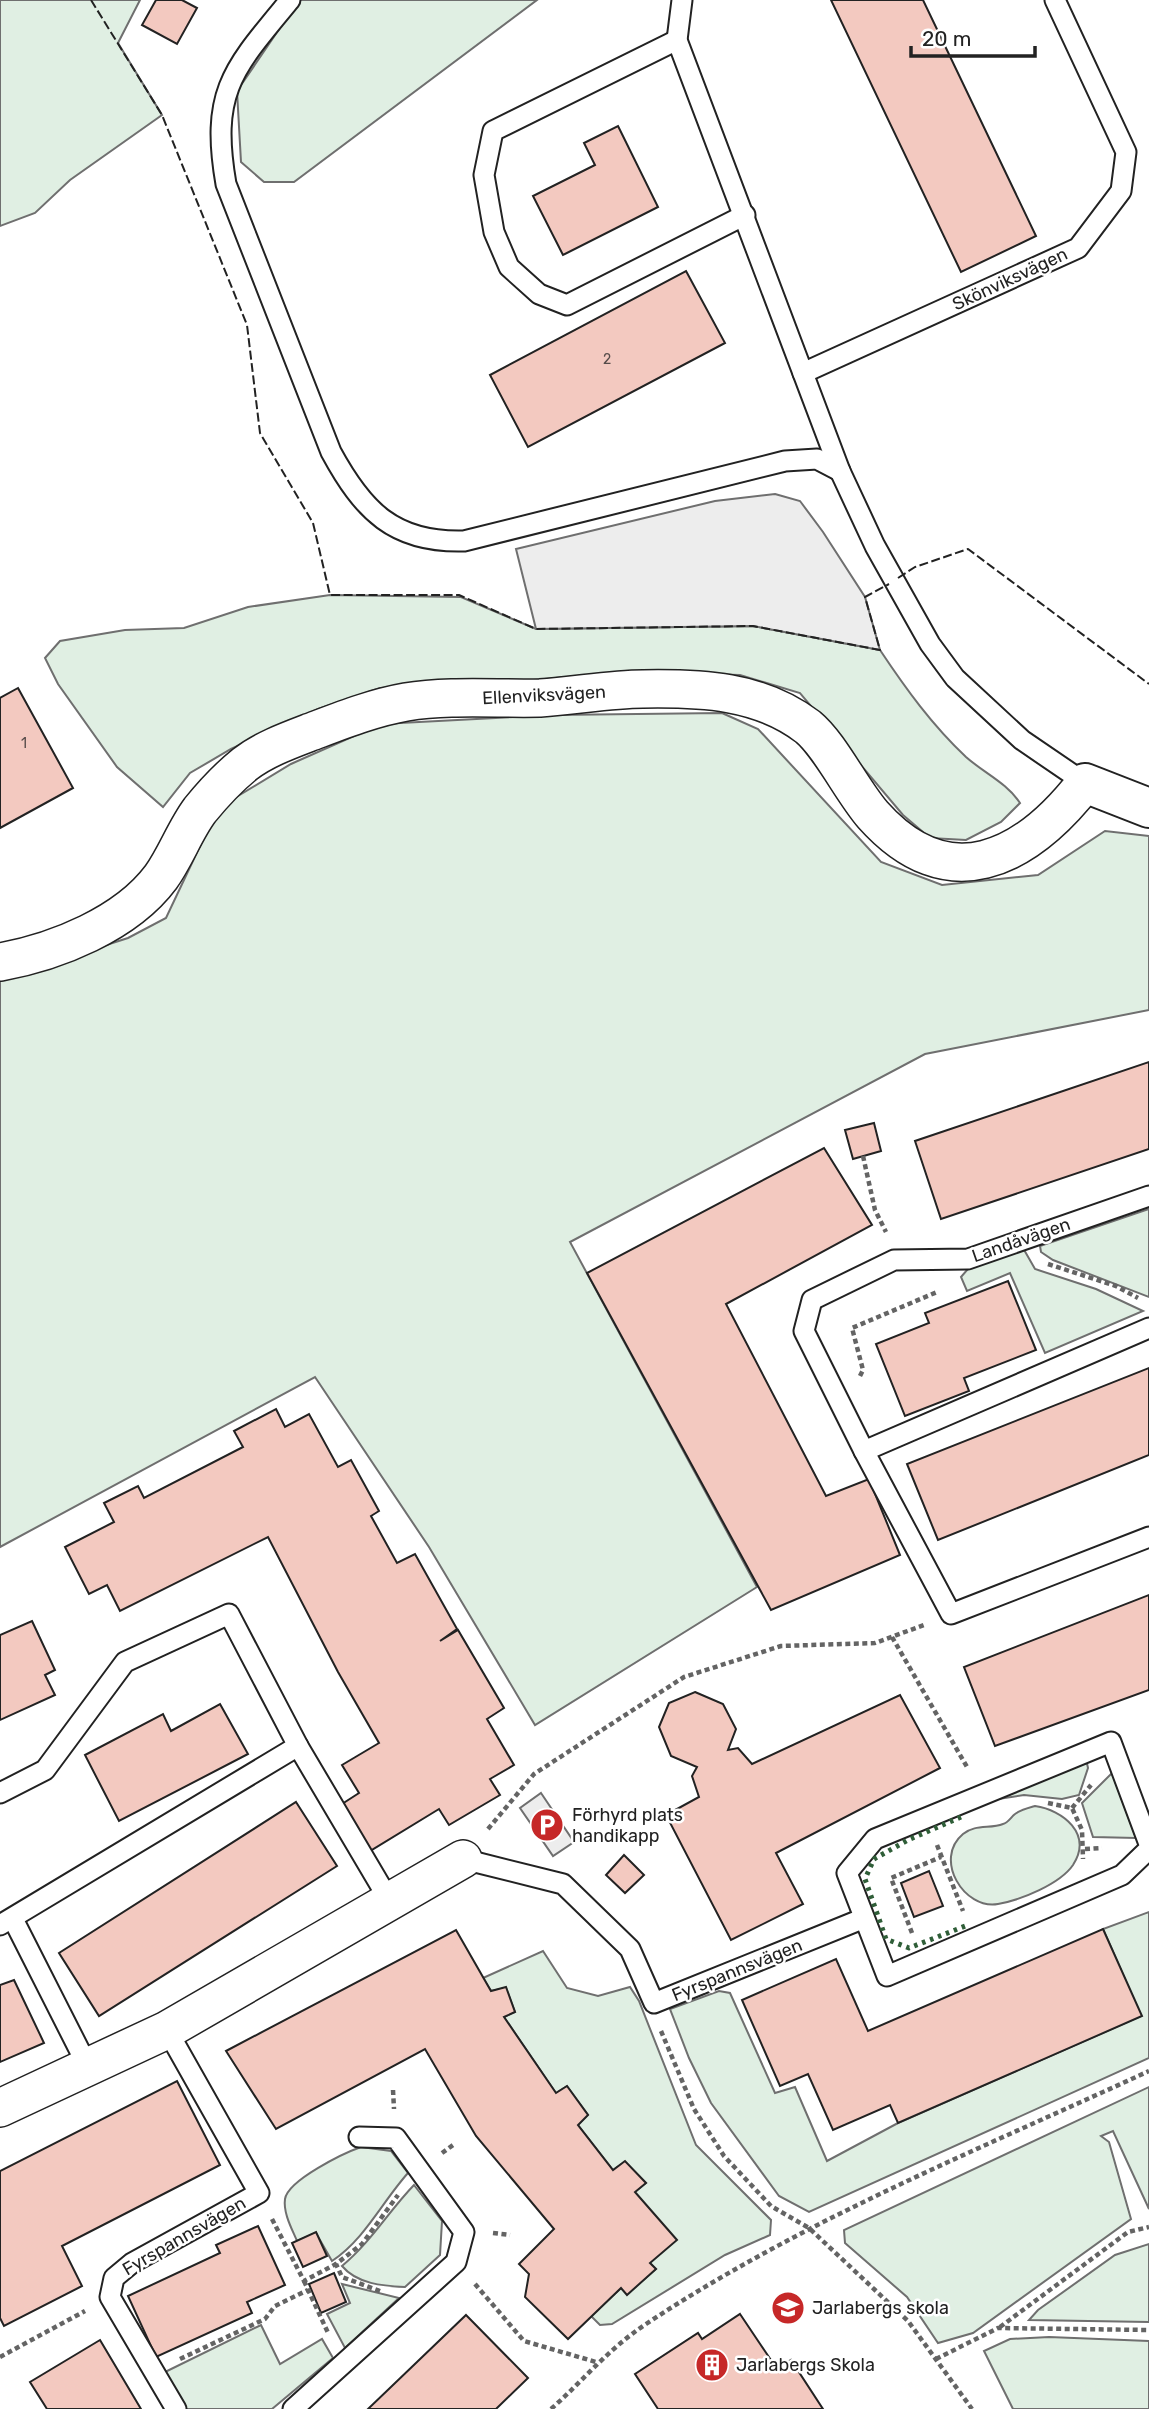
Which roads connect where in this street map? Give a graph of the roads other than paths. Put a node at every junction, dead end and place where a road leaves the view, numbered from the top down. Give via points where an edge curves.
1 (290, 0) edge
2 (682, 0) edge
3 (1055, 0) edge
4 (677, 40) junction
5 (745, 215) junction
6 (803, 373) junction
7 (840, 471) junction
8 (1085, 783) junction
9 (1149, 808) edge
10 (0, 962) edge
11 (1149, 1196) edge
12 (1149, 1328) edge
13 (864, 1451) junction
14 (1149, 1537) edge
15 (298, 1746) junction
16 (0, 1793) edge
17 (1149, 1843) edge
18 (1149, 1849) edge
19 (463, 1859) joint
20 (389, 1900) junction
21 (862, 1919) junction
22 (6, 1922) edge
23 (167, 2030) junction
24 (88, 2065) junction
25 (0, 2108) edge
26 (359, 2137) dead end
27 (176, 2409) edge
28 (293, 2409) edge

1 - 7 lane via 239,61 227,86 220,111 220,150 226,184 331,452 367,508 411,537 464,541 785,461 817,459
2 - 4 lane
3 - 6 lane, Skönviksvägen via 1126,152 1121,191 1077,248
4 - 5 lane
4 - 5 lane via 493,131 484,175 494,232 509,267 538,293 568,305
5 - 6 lane
6 - 7 lane
7 - 8 lane via 888,569 955,678 1022,740
8 - 9 street
8 - 10 street, Ellenviksvägen via 1061,813 1022,843 995,858 958,863 920,855 892,834 811,730 749,697 705,689 638,688 407,702 361,713 280,744 247,762 199,811 160,878 133,905 54,948
11 - 13 lane, Landåvägen via 968,1259 894,1260 812,1300 804,1331
12 - 13 lane
13 - 14 lane, Landåvägen via 951,1614
15 - 16 lane via 229,1614 125,1662 45,1770
15 - 20 lane
15 - 22 lane
17 - 21 lane via 1111,1742 875,1839 847,1873
18 - 21 lane via 1122,1875 887,1976
19 - 20 street
19 - 21 lane, Fyrspannsvägen via 563,1884 630,1949 654,2003
20 - 23 street
22 - 24 lane
23 - 24 street
23 - 27 lane, Fyrspannsvägen via 259,2193 132,2263 114,2278 110,2297
24 - 25 street
26 - 28 lane via 396,2138 464,2232 456,2262

